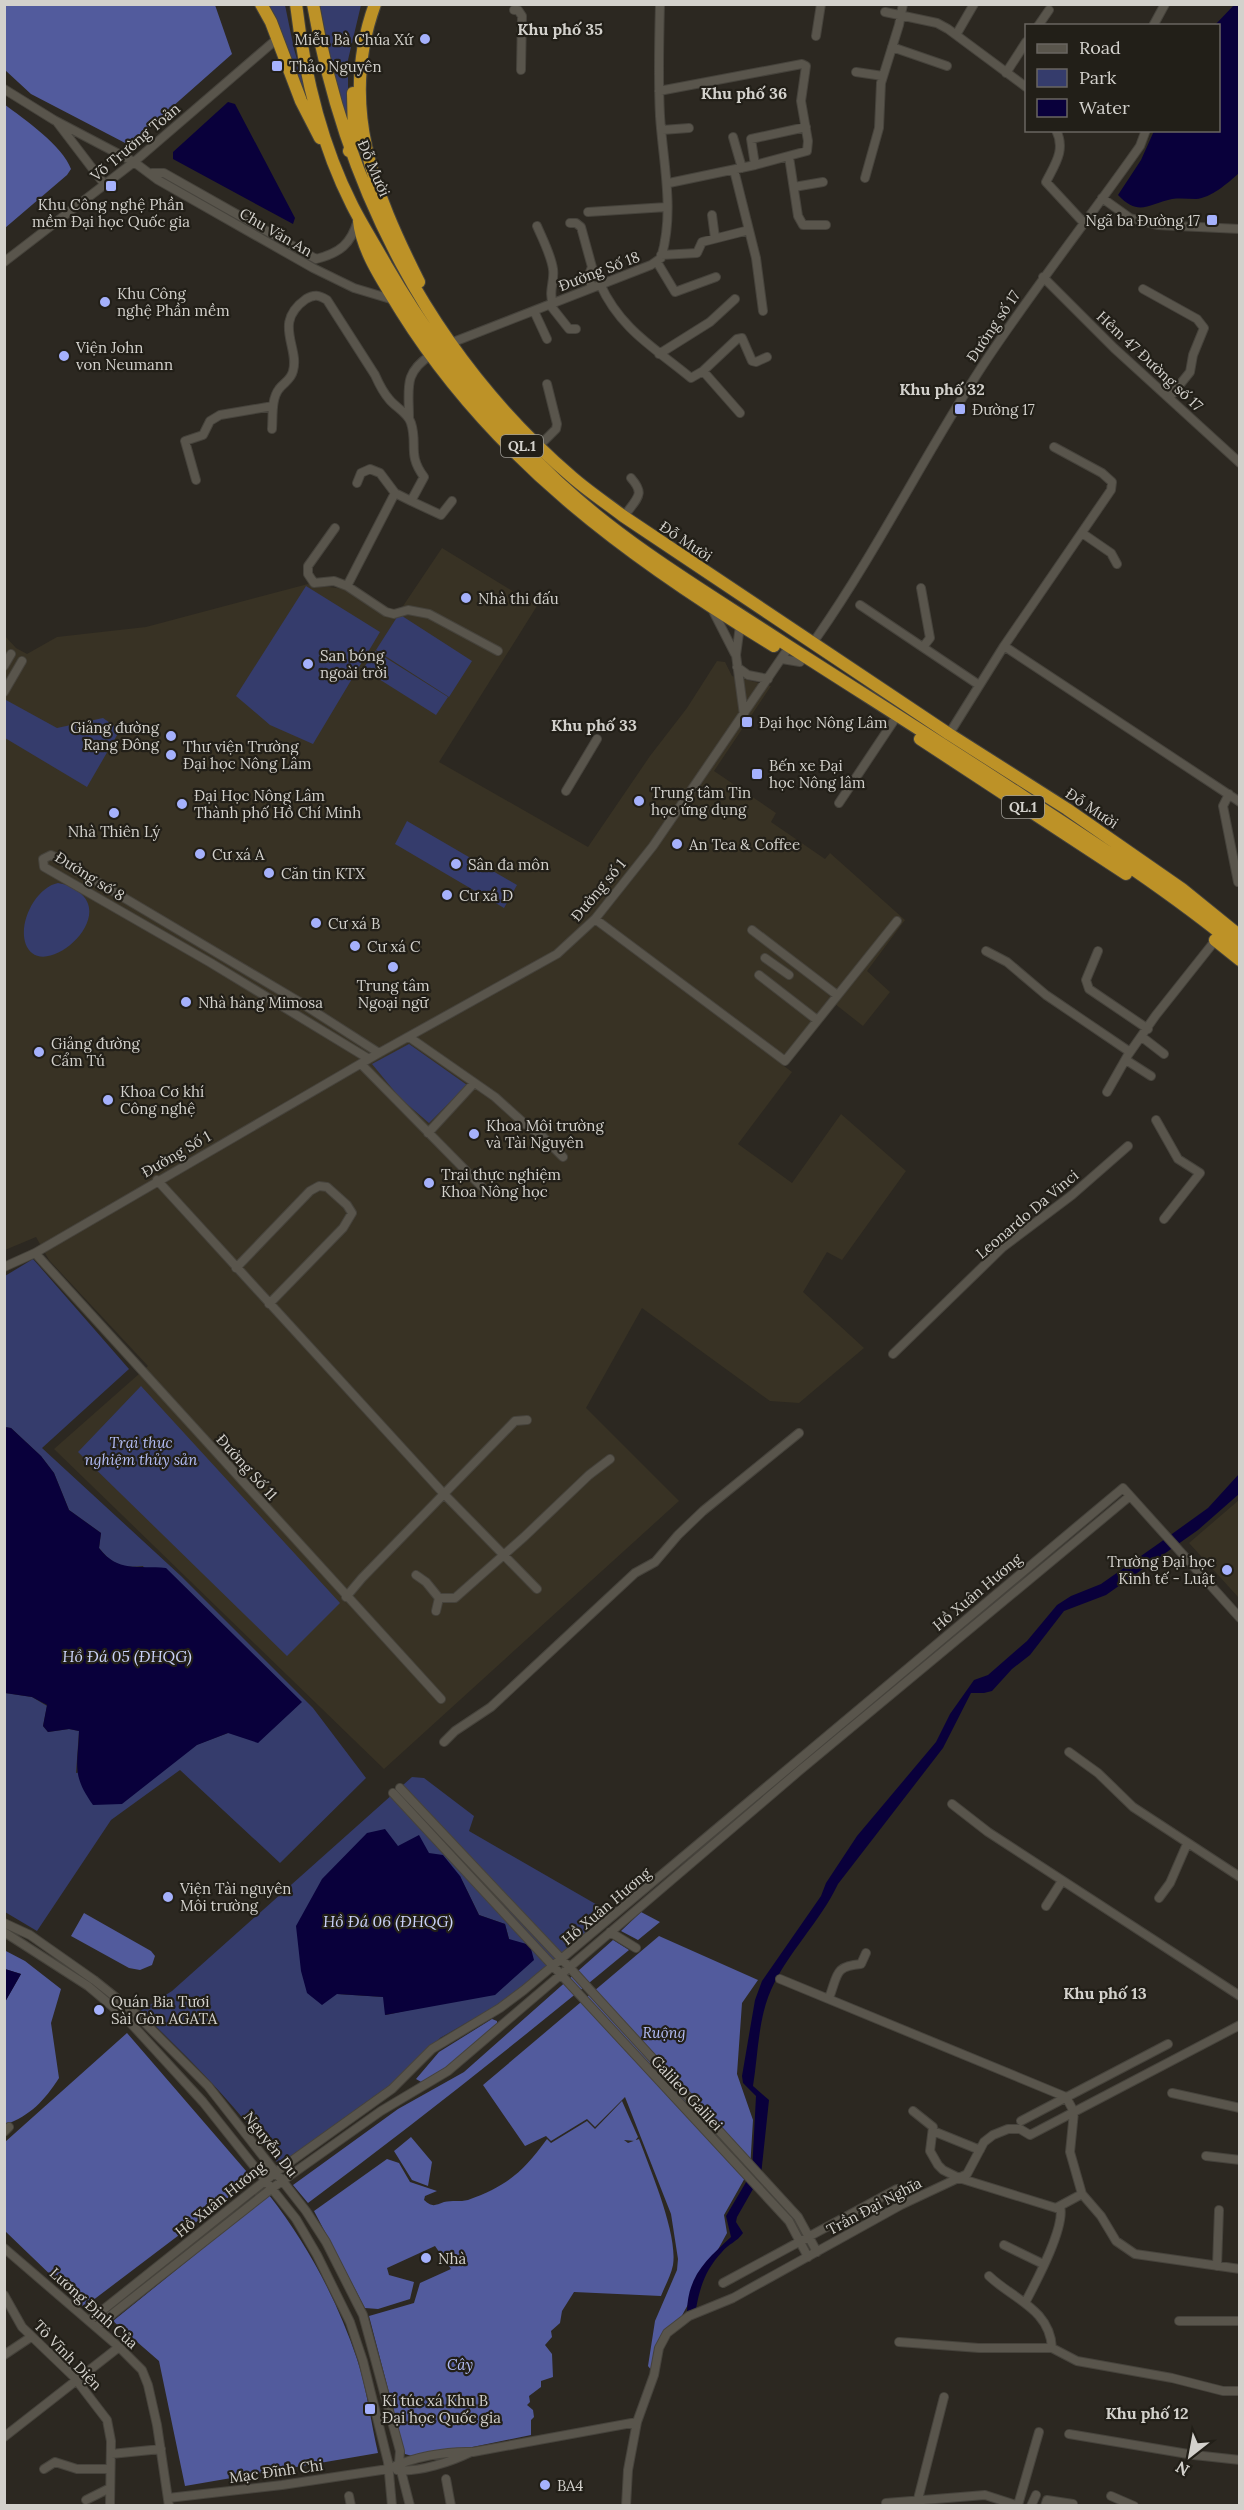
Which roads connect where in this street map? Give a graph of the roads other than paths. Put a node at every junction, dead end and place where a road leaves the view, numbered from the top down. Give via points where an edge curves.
1 (255, 4) edge
2 (261, 4) edge
3 (290, 4) edge
4 (296, 4) edge
5 (313, 4) edge
6 (368, 4) edge
7 (375, 4) edge
8 (660, 4) edge
9 (821, 4) edge
10 (903, 4) edge
11 (974, 4) edge
12 (1165, 4) edge
13 (514, 10) dead end
14 (1049, 10) dead end
15 (885, 12) dead end
16 (901, 17) junction
17 (1041, 24) edge
18 (1154, 24) edge
19 (957, 35) junction
20 (816, 36) dead end
21 (276, 40) junction
22 (1025, 44) edge
23 (892, 46) junction
24 (947, 66) dead end
25 (521, 70) dead end
26 (856, 72) dead end
27 (1006, 73) junction
28 (883, 76) junction
29 (1025, 86) edge
30 (4, 88) edge
31 (658, 91) junction
32 (54, 120) junction
33 (806, 127) junction
34 (689, 128) dead end
35 (662, 130) junction
36 (1057, 132) edge
37 (1145, 132) edge
38 (733, 137) dead end
39 (321, 140) junction
40 (350, 151) junction
41 (789, 157) junction
42 (134, 162) junction
43 (755, 165) junction
44 (738, 169) junction
45 (337, 171) junction
46 (152, 173) junction
47 (865, 178) dead end
48 (823, 182) dead end
49 (669, 183) junction
50 (105, 186) junction
51 (794, 187) junction
52 (1102, 198) junction
53 (667, 207) junction
54 (588, 212) dead end
55 (711, 215) dead end
56 (359, 217) junction
57 (570, 223) dead end
58 (1084, 223) junction
59 (826, 225) dead end
60 (537, 226) dead end
61 (1239, 229) edge
62 (749, 230) junction
63 (715, 238) junction
64 (659, 258) junction
65 (316, 259) junction
66 (4, 262) edge
67 (313, 268) junction
68 (716, 277) dead end
69 (1043, 277) junction
70 (596, 286) junction
71 (1143, 289) dead end
72 (735, 299) dead end
73 (395, 300) junction
74 (552, 304) junction
75 (534, 311) junction
76 (763, 311) dead end
77 (576, 329) dead end
78 (547, 339) dead end
79 (453, 343) junction
80 (659, 354) junction
81 (431, 355) junction
82 (767, 357) dead end
83 (703, 371) junction
84 (547, 384) dead end
85 (1169, 398) junction
86 (273, 406) junction
87 (740, 413) dead end
88 (409, 418) junction
89 (272, 429) dead end
90 (544, 441) junction
91 (1054, 447) dead end
92 (1239, 464) edge
93 (631, 478) dead end
94 (196, 480) dead end
95 (357, 483) dead end
96 (395, 493) junction
97 (411, 501) junction
98 (452, 501) dead end
99 (628, 511) junction
100 (335, 528) dead end
101 (1082, 533) junction
102 (1117, 564) dead end
103 (347, 586) junction
104 (921, 588) dead end
105 (757, 602) junction
106 (860, 605) dead end
107 (711, 607) junction
108 (743, 622) junction
109 (800, 630) junction
110 (815, 640) junction
111 (1004, 646) junction
112 (923, 647) junction
113 (498, 651) dead end
114 (785, 652) junction
115 (11, 654) dead end
116 (736, 655) junction
117 (802, 659) junction
118 (22, 661) dead end
119 (4, 666) edge
120 (737, 667) junction
121 (768, 680) junction
122 (979, 685) junction
123 (4, 692) edge
124 (744, 715) junction
125 (893, 722) junction
126 (950, 731) junction
127 (597, 739) dead end
128 (566, 791) dead end
129 (1229, 794) junction
130 (839, 802) dead end
131 (1239, 802) edge
132 (1238, 882) dead end
133 (595, 919) junction
134 (897, 921) dead end
135 (1239, 926) edge
136 (752, 930) dead end
137 (1239, 936) edge
138 (1218, 937) junction
139 (1239, 949) edge
140 (986, 951) dead end
141 (1098, 951) dead end
142 (216, 952) junction
143 (765, 958) dead end
144 (1239, 960) edge
145 (211, 963) junction
146 (759, 975) dead end
147 (789, 975) dead end
148 (837, 995) junction
149 (298, 1001) junction
150 (293, 1011) junction
151 (817, 1020) junction
152 (1148, 1029) junction
153 (409, 1037) junction
154 (1142, 1037) junction
155 (379, 1053) junction
156 (1164, 1054) dead end
157 (1128, 1056) junction
158 (369, 1059) junction
159 (361, 1064) junction
160 (1151, 1076) dead end
161 (474, 1083) junction
162 (1107, 1092) dead end
163 (1156, 1120) dead end
164 (428, 1133) junction
165 (1128, 1146) dead end
166 (563, 1157) dead end
167 (157, 1180) junction
168 (481, 1186) dead end
169 (1164, 1219) dead end
170 (34, 1253) junction
171 (4, 1267) edge
172 (236, 1268) junction
173 (269, 1304) junction
174 (893, 1354) dead end
175 (527, 1420) dead end
176 (799, 1433) dead end
177 (610, 1459) dead end
178 (444, 1494) junction
179 (1130, 1496) junction
180 (505, 1554) junction
181 (416, 1575) dead end
182 (537, 1589) dead end
183 (346, 1597) junction
184 (439, 1598) junction
185 (436, 1611) dead end
186 (1239, 1618) edge
187 (441, 1699) dead end
188 (444, 1742) dead end
189 (1068, 1752) dead end
190 (796, 1767) junction
191 (952, 1804) dead end
192 (1187, 1844) junction
193 (1239, 1878) edge
194 (1062, 1881) junction
195 (1159, 1898) dead end
196 (1046, 1906) dead end
197 (4, 1923) edge
198 (4, 1932) edge
199 (610, 1932) junction
200 (636, 1948) dead end
201 (866, 1953) dead end
202 (562, 1960) junction
203 (552, 1968) junction
204 (570, 1968) junction
205 (560, 1976) junction
206 (780, 1979) dead end
207 (1239, 1996) edge
208 (828, 1998) junction
209 (500, 2008) junction
210 (134, 2012) junction
211 (126, 2018) junction
212 (509, 2020) junction
213 (1239, 2025) edge
214 (1168, 2044) dead end
215 (406, 2075) junction
216 (416, 2089) junction
217 (1172, 2093) dead end
218 (1066, 2097) junction
219 (1239, 2108) edge
220 (913, 2111) dead end
221 (1074, 2112) junction
222 (1021, 2121) dead end
223 (933, 2131) junction
224 (980, 2150) junction
225 (1206, 2156) dead end
226 (1239, 2160) edge
227 (276, 2172) junction
228 (959, 2178) junction
229 (265, 2180) junction
230 (282, 2181) junction
231 (897, 2188) dead end
232 (271, 2189) junction
233 (1082, 2194) junction
234 (1060, 2206) junction
235 (791, 2209) junction
236 (1219, 2210) dead end
237 (306, 2211) junction
238 (783, 2215) junction
239 (296, 2219) junction
240 (808, 2237) junction
241 (800, 2241) junction
242 (1004, 2245) dead end
243 (4, 2247) edge
244 (817, 2252) junction
245 (808, 2257) junction
246 (1043, 2264) junction
247 (1217, 2266) junction
248 (1239, 2270) edge
249 (989, 2276) dead end
250 (723, 2283) dead end
251 (4, 2295) edge
252 (1026, 2301) junction
253 (1179, 2321) dead end
254 (1239, 2321) edge
255 (93, 2324) junction
256 (31, 2337) junction
257 (899, 2342) dead end
258 (119, 2347) junction
259 (1052, 2348) junction
260 (4, 2355) edge
261 (76, 2380) junction
262 (1239, 2391) edge
263 (944, 2397) dead end
264 (637, 2422) junction
265 (1039, 2432) dead end
266 (1069, 2434) dead end
267 (4, 2437) edge
268 (161, 2449) junction
269 (111, 2454) junction
270 (1239, 2460) edge
271 (400, 2467) junction
272 (44, 2469) dead end
273 (111, 2469) junction
274 (388, 2469) junction
275 (446, 2479) dead end
276 (110, 2488) junction
277 (1036, 2495) dead end
278 (349, 2496) dead end
279 (1111, 2496) dead end
280 (918, 2499) junction
281 (86, 2500) dead end
282 (168, 2502) edge
283 (886, 2503) dead end
284 (1073, 2504) edge
285 (110, 2505) edge
286 (351, 2505) edge
287 (392, 2505) edge
288 (410, 2505) edge
289 (451, 2505) edge
290 (626, 2505) edge
291 (1019, 2505) edge
292 (1031, 2505) edge
293 (1045, 2505) edge
294 (1134, 2505) edge

1 - 21 highway, QL.1
2 - 21 highway, QL.1
3 - 39 highway, QL.1
4 - 45 highway, Đỗ Mười / QL.1 via 314,97
5 - 40 highway, Đỗ Mười / QL.1 via 333,101
6 - 40 highway via 354,60 354,137
7 - 79 highway, Đỗ Mười / QL.1 via 362,61 361,103 368,160 392,227
8 - 31 street, Đường Số 18
9 - 20 street
10 - 16 street
11 - 19 street
12 - 18 street
13 - 25 street via 522,16
14 - 17 street
15 - 16 street
16 - 19 street via 937,24
16 - 23 street
19 - 27 street
21 - 39 highway, QL.1
21 - 42 street, Võ Trường Toản
22 - 27 street
23 - 24 street
23 - 28 street
26 - 28 street
27 - 29 street
28 - 47 street via 879,128
30 - 32 street, Chu Văn An
31 - 33 street via 802,64 806,66 801,101
31 - 35 street, Đường Số 18
32 - 42 street, Chu Văn An
32 - 50 street, Chu Văn An
33 - 41 street via 807,151
33 - 43 street via 751,139
34 - 35 street
35 - 49 street, Đường Số 18
36 - 58 street via 1060,153 1046,182
37 - 52 street, Đường số 17 via 1140,146
38 - 44 street
39 - 45 highway, QL.1
40 - 79 highway, Đỗ Mười / QL.1 via 395,256 424,305
41 - 43 street
41 - 51 street
42 - 46 street, Chu Văn An
42 - 50 street, Võ Trường Toản
43 - 44 street
44 - 49 street
44 - 62 street
45 - 56 highway, Đỗ Mười / QL.1
46 - 65 street, Chu Văn An via 164,173
46 - 67 street, Chu Văn An
48 - 51 street
49 - 53 street, Đường Số 18
50 - 66 street, Võ Trường Toản
51 - 59 street via 798,216 804,225
52 - 58 street, Đường số 17
52 - 61 street via 1130,218 1157,225
53 - 54 street
53 - 64 street, Đường Số 18
55 - 63 street
56 - 65 street, Chu Văn An via 345,247
56 - 73 highway, Đỗ Mười / QL.1 via 361,238
56 - 108 highway, Đỗ Mười / QL.1 via 416,315 490,413 559,483 618,532
57 - 70 street via 581,227 591,267 588,277
58 - 69 street, Đường số 17
60 - 74 street via 553,266
62 - 63 street
62 - 76 street
63 - 64 street via 702,242 698,253
64 - 68 street via 675,292
64 - 70 street, Đường Số 18
65 - 67 street
67 - 73 street, Chu Văn An via 354,288
69 - 85 street, Hẻm 47 Đường số 17
69 - 110 street, Đường số 17 via 939,435
70 - 74 street, Đường Số 18
70 - 80 street via 628,326
71 - 85 street via 1197,319 1204,328 1190,372
72 - 80 street via 710,322
73 - 81 highway, Đỗ Mười / QL.1
74 - 75 street, Đường Số 18
74 - 77 street via 569,329
75 - 78 street
75 - 79 street, Đường Số 18
79 - 90 highway, Đỗ Mười / QL.1
79 - 105 highway, Đỗ Mười / QL.1 via 515,423 573,478 674,552
80 - 83 street via 691,378
81 - 88 street via 417,364 411,377
81 - 107 highway, Đỗ Mười / QL.1 via 492,429 546,484 625,548
82 - 83 street via 752,361 742,338 737,339
83 - 87 street
84 - 90 street via 557,424
85 - 92 street, Hẻm 47 Đường số 17
86 - 88 street via 277,391 293,372 288,333 292,316 298,305 319,295 327,300 380,388
86 - 89 street
86 - 94 street via 220,415 210,421 203,435 185,441
88 - 97 street via 413,457 424,477
90 - 99 highway, Đỗ Mười / QL.1
91 - 101 street via 1112,482 1112,490
93 - 99 street via 640,491
95 - 96 street via 361,473 370,469 380,473
96 - 97 street
96 - 103 street
97 - 98 street via 441,515
99 - 105 highway, Đỗ Mười / QL.1
100 - 103 street via 308,566 308,574 314,583 334,581
101 - 102 street via 1111,553
101 - 111 street
103 - 113 street via 386,612 408,610 429,614
104 - 112 street via 930,638
105 - 108 highway
105 - 109 highway, Đỗ Mười / QL.1
106 - 112 street
107 - 108 highway, Đỗ Mười / QL.1
107 - 116 street
108 - 114 highway, Đỗ Mười / QL.1
108 - 116 street
109 - 110 highway, Đỗ Mười / QL.1
109 - 114 highway
110 - 117 highway
110 - 126 highway, Đỗ Mười / QL.1
111 - 122 street
111 - 129 street
112 - 122 street
114 - 117 highway, Đỗ Mười / QL.1
114 - 121 street, Đường số 1
115 - 119 street
116 - 120 street
117 - 125 highway, Đỗ Mười / QL.1
117 - 138 highway, Đỗ Mười / QL.1 via 1108,852
118 - 123 street
120 - 121 street via 748,675
120 - 124 street
121 - 124 street, Đường số 1
122 - 126 street
124 - 133 street, Đường số 1
125 - 130 street
125 - 138 highway, Đỗ Mười / QL.1
126 - 135 highway, Đỗ Mười / QL.1 via 1103,825 1175,874
126 - 137 highway, Đỗ Mười / QL.1 via 1182,889
127 - 128 street
129 - 131 street
129 - 132 street via 1223,806
133 - 151 street via 785,1061
133 - 153 street, Đường số 1 via 544,962
134 - 148 street
136 - 148 street
138 - 139 highway, Đỗ Mười / QL.1
138 - 144 highway, Đỗ Mười / QL.1
138 - 152 street
140 - 157 street via 1007,962
141 - 152 street via 1086,980 1089,989
142 - 145 street
142 - 145 street, Đường số 8 via 51,855 44,859 44,867
142 - 149 street, Đường số 8
143 - 147 street
145 - 150 street, Đường số 8
146 - 151 street
148 - 151 street
149 - 150 street
149 - 155 street, Đường số 8
150 - 158 street, Đường số 8
152 - 154 street
153 - 155 street, Đường số 1
153 - 161 street
154 - 156 street
154 - 157 street
155 - 158 street, Đường số 1
157 - 160 street
157 - 162 street
158 - 159 street, Đường số 1
159 - 164 street
159 - 167 street, Đường Số 1
161 - 164 street
161 - 166 street via 501,1101
163 - 169 street via 1178,1159 1200,1173
164 - 168 street
165 - 174 street, Leonardo Da Vinci via 1003,1248
167 - 170 street, Đường Số 1
167 - 172 street
170 - 171 street, Đường Số 1
170 - 183 street, Đường Số 11
172 - 173 street
172 - 173 street via 317,1187 331,1189 347,1205 352,1214 343,1228
173 - 178 street
175 - 178 street via 515,1421
176 - 188 street via 703,1511 678,1534 663,1555 635,1573 491,1707
177 - 180 street
178 - 180 street
178 - 183 street
179 - 186 street
179 - 190 street, Hồ Xuân Hương
179 - 190 street, Hồ Xuân Hương via 1123,1488
180 - 182 street
180 - 184 street via 455,1598
181 - 184 street
183 - 187 street, Đường Số 11
184 - 185 street
189 - 192 street via 1098,1773 1132,1807
190 - 199 street, Hồ Xuân Hương
190 - 202 street, Hồ Xuân Hương
191 - 194 street
192 - 193 street
192 - 195 street
194 - 196 street
194 - 207 street
197 - 210 street, Nguyễn Du via 30,1935
198 - 211 street, Nguyễn Du via 88,1986
199 - 200 street
199 - 204 street, Hồ Xuân Hương
201 - 208 street via 861,1964 842,1968
202 - 203 street, Hồ Xuân Hương
202 - 203 street, Galileo Galilei via 397,1791
202 - 204 street, Galileo Galilei
203 - 205 street, Galileo Galilei
203 - 209 street, Hồ Xuân Hương
204 - 205 street, Hồ Xuân Hương
204 - 235 street, Galileo Galilei
205 - 212 street, Hồ Xuân Hương
205 - 238 street, Galileo Galilei
206 - 208 street
208 - 218 street
209 - 212 street
209 - 215 street, Hồ Xuân Hương via 432,2049
210 - 211 street
210 - 227 street, Nguyễn Du via 208,2086
211 - 229 street, Nguyễn Du via 203,2102
212 - 216 street, Hồ Xuân Hương via 448,2071
213 - 221 street, Trần Đại Nghĩa
214 - 218 street
215 - 216 street
215 - 227 street, Hồ Xuân Hương
216 - 230 street, Hồ Xuân Hương
217 - 219 street
218 - 221 street
218 - 222 street
220 - 223 street via 931,2124
221 - 224 street, Trần Đại Nghĩa via 1030,2135 1020,2129 993,2135
221 - 233 street via 1070,2152
223 - 224 street
223 - 228 street via 929,2148 934,2160
224 - 228 street, Trần Đại Nghĩa via 967,2174
225 - 226 street
227 - 229 street, Hồ Xuân Hương
227 - 230 street, Nguyễn Du
228 - 234 street
228 - 244 street, Trần Đại Nghĩa
229 - 232 street, Nguyễn Du
229 - 255 street, Hồ Xuân Hương
230 - 232 street, Hồ Xuân Hương
230 - 237 street, Nguyễn Du
231 - 240 street
232 - 239 street, Nguyễn Du
232 - 255 street, Hồ Xuân Hương
233 - 234 street
233 - 247 street via 1116,2241 1135,2254
234 - 246 street via 1061,2217
235 - 238 street
235 - 240 street, Galileo Galilei
236 - 247 street
237 - 239 street
237 - 271 street, Nguyễn Du via 363,2315 400,2451
238 - 241 street, Galileo Galilei
239 - 274 street, Nguyễn Du via 350,2322
240 - 241 street
240 - 244 street, Galileo Galilei
241 - 245 street, Galileo Galilei
241 - 250 street
242 - 246 street
243 - 255 street, Lương Định Của
244 - 245 street, Trần Đại Nghĩa
245 - 264 street, Trần Đại Nghĩa via 734,2298 689,2316 667,2333
246 - 252 street
247 - 248 street
249 - 252 street
251 - 256 street, Tô Vĩnh Diện
252 - 259 street via 1042,2320
253 - 254 street
255 - 258 street, Lương Định Của
256 - 260 street
256 - 261 street, Tô Vĩnh Diện
257 - 259 street
258 - 261 street
258 - 268 street, Lương Định Của via 142,2370
259 - 262 street via 1077,2361
261 - 267 street
261 - 269 street, Tô Vĩnh Diện via 107,2420
263 - 280 street
264 - 271 street, Mạc Đĩnh Chi
264 - 290 street, Trần Đại Nghĩa
265 - 291 street
266 - 270 street
268 - 269 street
268 - 282 street, Lương Định Của
269 - 273 street, Tô Vĩnh Diện
271 - 274 street, Mạc Đĩnh Chi
271 - 288 street, Nguyễn Du
272 - 273 street via 57,2462 77,2469
273 - 276 street, Tô Vĩnh Diện
274 - 282 street, Mạc Đĩnh Chi
274 - 287 street, Nguyễn Du
275 - 289 street
276 - 281 street
276 - 285 street, Tô Vĩnh Diện
277 - 292 street
278 - 286 street
279 - 294 street
280 - 283 street
280 - 291 street via 985,2495
284 - 293 street via 1047,2500

